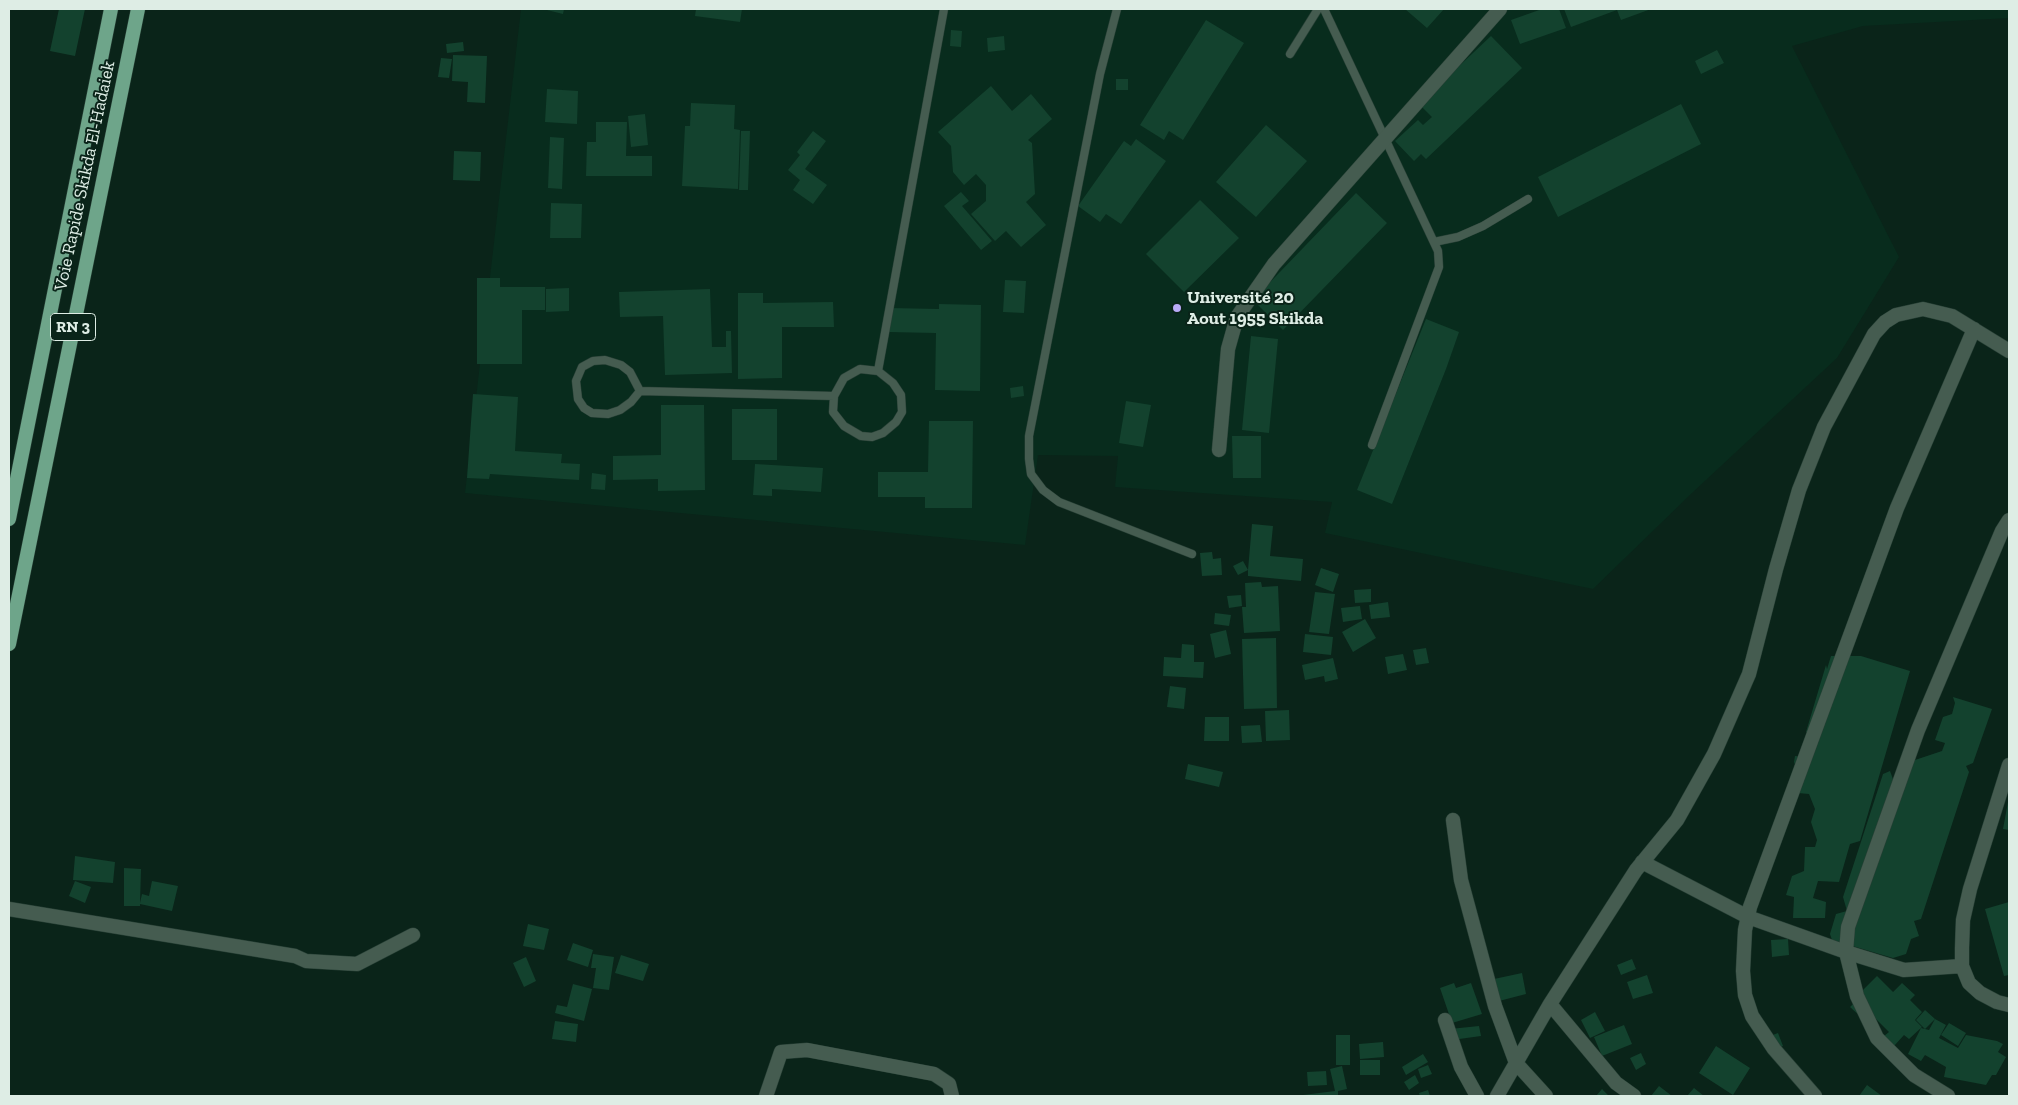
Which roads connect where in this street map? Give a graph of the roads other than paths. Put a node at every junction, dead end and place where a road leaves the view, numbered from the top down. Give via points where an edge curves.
1 (111, 9) edge
2 (138, 9) edge
3 (944, 9) edge
4 (1117, 9) edge
5 (1318, 9) edge
6 (1324, 9) edge
7 (1500, 9) edge
8 (1290, 54) dead end
9 (1385, 138) junction
10 (1528, 199) dead end
11 (1434, 242) junction
12 (1974, 329) junction
13 (2009, 351) edge
14 (878, 371) junction
15 (640, 391) junction
16 (834, 396) junction
17 (1372, 445) dead end
18 (1219, 450) dead end
19 (9, 519) edge
20 (2009, 520) edge
21 (1192, 554) dead end
22 (9, 644) edge
23 (2009, 765) edge
24 (1454, 820) dead end
25 (1642, 862) junction
26 (9, 909) edge
27 (1748, 917) junction
28 (413, 935) dead end
29 (1846, 952) junction
30 (1962, 966) junction
31 (1550, 1004) junction
32 (2009, 1004) edge
33 (1445, 1020) dead end
34 (1516, 1063) junction
35 (766, 1096) edge
36 (952, 1096) edge
37 (1476, 1096) edge
38 (1497, 1096) edge
39 (1546, 1096) edge
40 (1634, 1096) edge
41 (1815, 1096) edge
42 (1948, 1096) edge

1 - 19 highway, Voie Rapide Skikda El-Hadaiek / RN 3
2 - 22 highway, Voie Rapide Skikda El-Hadaiek / RN 3
3 - 14 lane
4 - 21 lane via 1100,74 1031,426 1031,474 1043,490 1060,502
5 - 8 lane
6 - 9 lane
7 - 9 street
9 - 11 lane
9 - 18 street via 1274,264 1237,317 1228,349
10 - 11 lane via 1483,226 1458,237
11 - 17 lane via 1439,267
12 - 13 street
12 - 25 street via 1952,316 1923,309 1896,315 1874,334 1824,427 1800,490 1750,674 1714,754 1677,820
12 - 27 street via 1897,508
14 - 16 lane via 860,369 844,378
14 - 16 lane via 893,383 902,403 902,412 896,422 883,433 861,436 844,426 833,412
15 - 15 lane via 630,372 606,360 593,361 582,367 576,381 578,399 592,413 608,414 620,410
15 - 16 lane
20 - 29 street via 1918,730 1848,927
23 - 30 street via 1970,889 1963,920
24 - 34 street via 1461,880 1495,1006
25 - 27 street
25 - 31 street
26 - 28 street via 295,956 306,961 357,964
27 - 29 street
27 - 41 street via 1744,995 1752,1016 1774,1049
29 - 30 street via 1904,970
29 - 42 street via 1857,996 1877,1038 1914,1075
30 - 32 street via 1969,983 1980,993
31 - 34 street
31 - 40 street via 1616,1083
33 - 37 street via 1461,1067
34 - 38 street
34 - 39 street
35 - 36 street via 781,1052 807,1050 934,1074 949,1084

